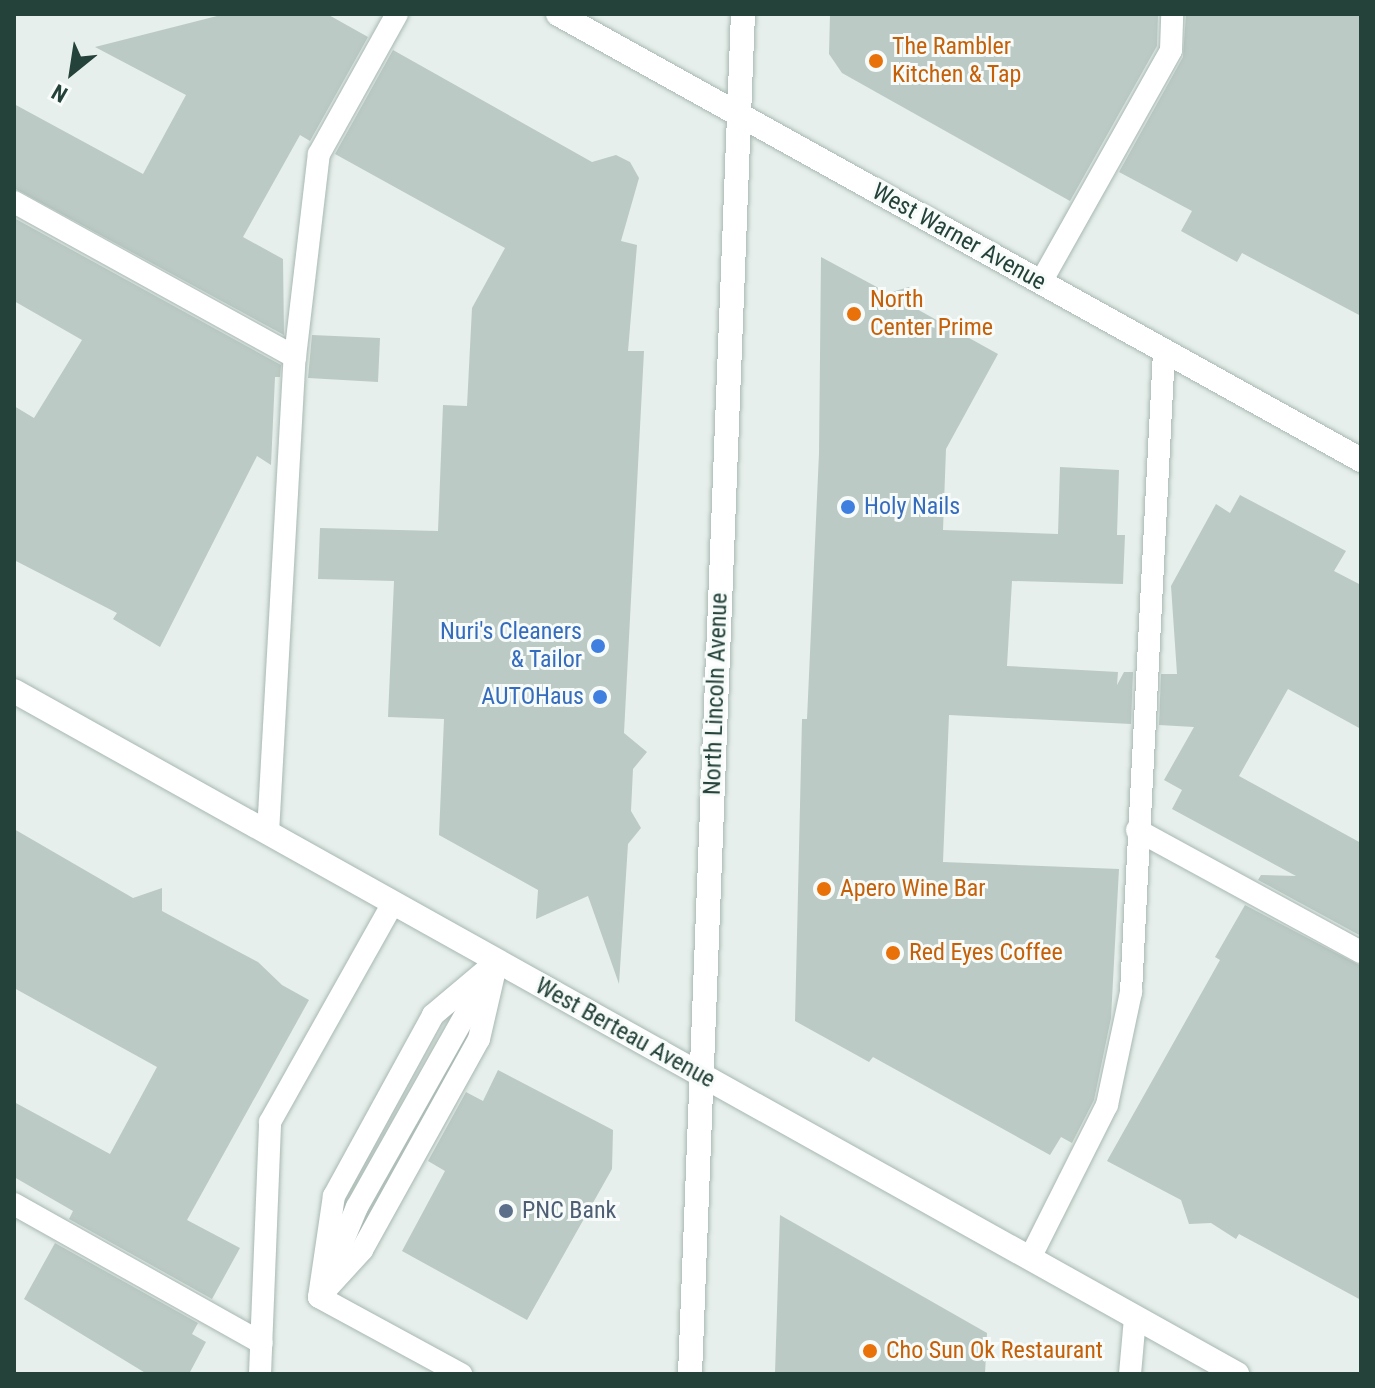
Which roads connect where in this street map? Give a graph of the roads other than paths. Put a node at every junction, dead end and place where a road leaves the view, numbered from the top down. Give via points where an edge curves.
1 (397, 14) edge
2 (558, 14) edge
3 (743, 14) edge
4 (1172, 14) edge
5 (738, 115) junction
6 (14, 202) edge
7 (1041, 282) junction
8 (1164, 351) junction
9 (295, 357) junction
10 (1361, 460) edge
11 (14, 691) edge
12 (1137, 830) junction
13 (268, 833) junction
14 (393, 903) junction
15 (1361, 952) edge
16 (497, 961) junction
17 (701, 1076) junction
18 (14, 1204) edge
19 (1030, 1258) junction
20 (319, 1297) junction
21 (1135, 1318) junction
22 (262, 1343) junction
23 (260, 1374) edge
24 (461, 1374) edge
25 (690, 1374) edge
26 (1130, 1374) edge
27 (1237, 1374) edge

1 - 9 lane via 319,154
2 - 5 street, West Warner Avenue
3 - 5 street, North Lincoln Avenue
4 - 7 lane via 1171,50
5 - 7 street, West Warner Avenue
5 - 17 street, North Lincoln Avenue
6 - 9 lane
7 - 8 street, West Warner Avenue
8 - 10 street, West Warner Avenue
8 - 12 lane
9 - 13 lane
11 - 13 street, West Berteau Avenue
12 - 15 lane
12 - 19 lane via 1131,992 1107,1105
13 - 14 street, West Berteau Avenue
14 - 16 street, West Berteau Avenue
14 - 22 lane via 270,1122
16 - 17 street, West Berteau Avenue
16 - 20 lane via 479,1039 362,1250
16 - 20 lane via 433,1015 334,1196
17 - 19 street, West Berteau Avenue
17 - 25 street, North Lincoln Avenue
18 - 22 lane
19 - 21 street, West Berteau Avenue
20 - 24 lane
21 - 26 lane
21 - 27 street, West Berteau Avenue
22 - 23 lane

